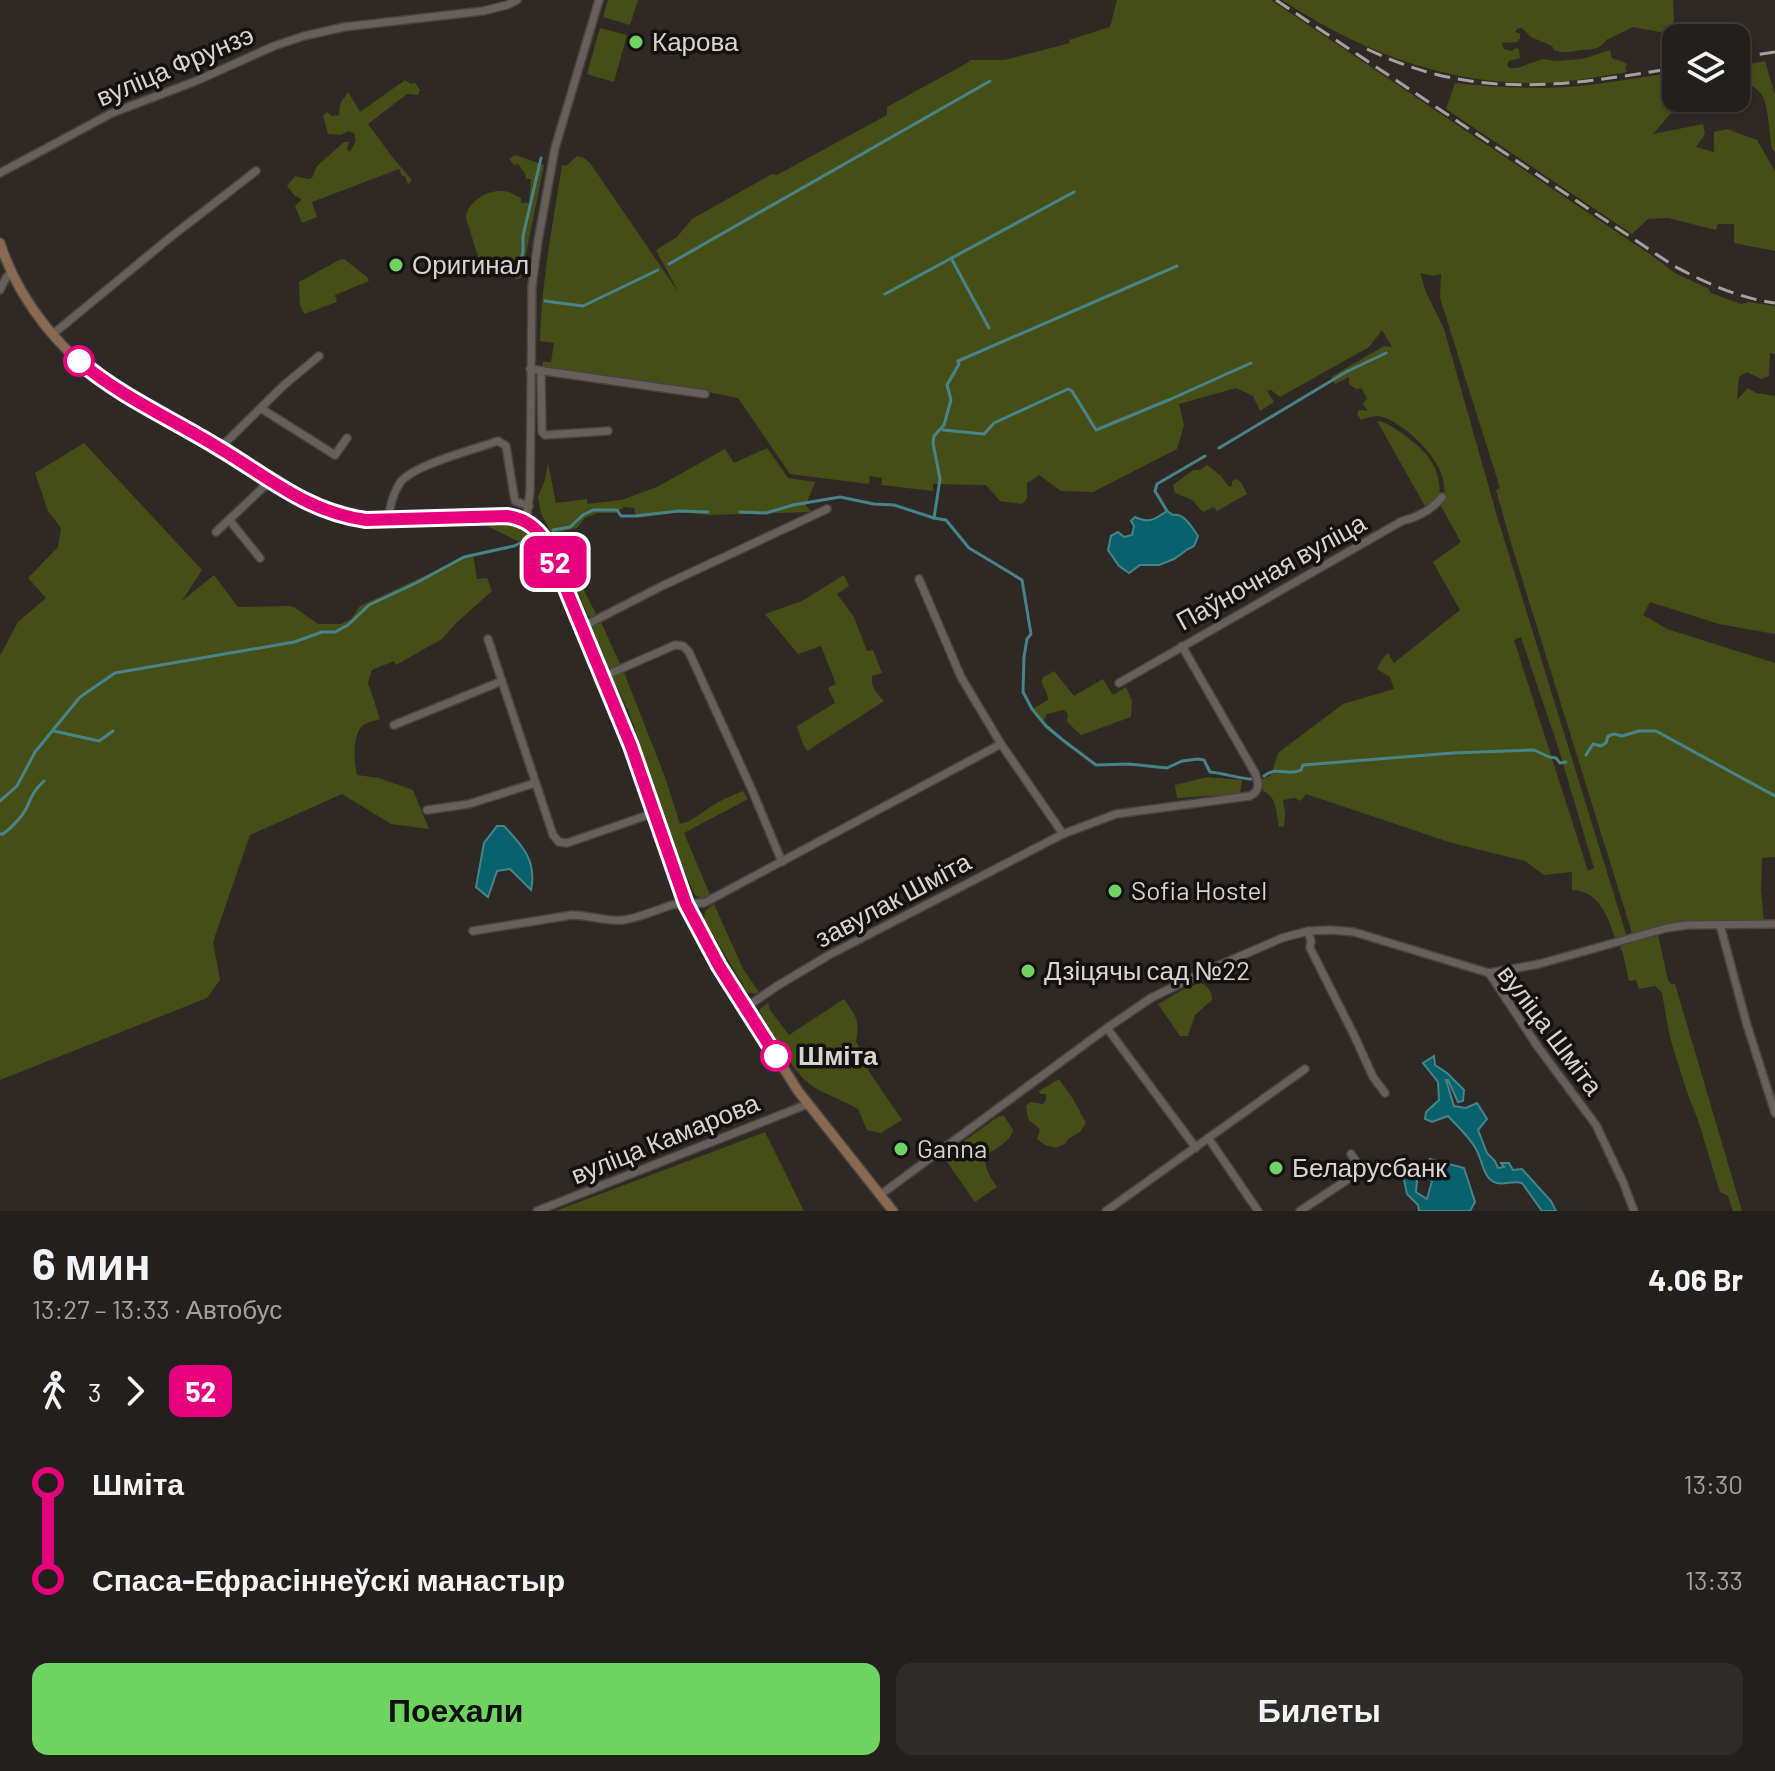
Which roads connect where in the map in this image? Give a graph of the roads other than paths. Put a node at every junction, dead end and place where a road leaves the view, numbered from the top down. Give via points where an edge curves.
1 (517, 0) edge
2 (599, 0) edge
3 (256, 171) dead end
4 (0, 173) edge
5 (0, 243) edge
6 (11, 273) junction
7 (0, 290) edge
8 (53, 334) junction
9 (319, 356) dead end
10 (530, 369) junction
11 (541, 371) junction
12 (705, 394) dead end
13 (262, 409) junction
14 (608, 431) dead end
15 (347, 438) dead end
16 (220, 448) junction
17 (270, 481) junction
18 (1442, 497) dead end
19 (529, 506) junction
20 (827, 509) dead end
21 (388, 519) junction
22 (524, 520) junction
23 (230, 521) junction
24 (216, 532) dead end
25 (260, 558) dead end
26 (919, 579) dead end
27 (582, 627) junction
28 (488, 639) dead end
29 (1182, 646) junction
30 (602, 677) junction
31 (502, 681) junction
32 (1119, 683) dead end
33 (394, 725) dead end
34 (1001, 744) junction
35 (535, 783) junction
36 (427, 810) dead end
37 (654, 813) junction
38 (1063, 834) junction
39 (782, 862) junction
40 (686, 904) junction
41 (1775, 924) edge
42 (1720, 925) junction
43 (473, 931) dead end
44 (1308, 931) junction
45 (1489, 973) junction
46 (745, 1008) junction
47 (1107, 1028) junction
48 (1305, 1069) dead end
49 (1385, 1093) dead end
50 (808, 1104) junction
51 (1775, 1113) edge
52 (1209, 1139) junction
53 (1196, 1148) junction
54 (1351, 1154) dead end
55 (880, 1195) junction
56 (537, 1211) edge
57 (893, 1211) edge
58 (1106, 1211) edge
59 (1258, 1211) edge
60 (1300, 1211) edge
61 (1634, 1211) edge

1 - 4 street, вуліца Фрунзэ via 483,11 344,27 274,46 112,113
2 - 10 street via 553,156 532,286
3 - 8 street
5 - 6 main road
6 - 7 street
6 - 8 main road
8 - 16 main road via 114,388
9 - 13 street
10 - 11 street
10 - 19 street
11 - 12 street
11 - 14 street via 545,435
13 - 15 street via 335,455
13 - 16 street
16 - 17 main road
17 - 21 main road via 335,514
17 - 23 street
18 - 29 street, Паўночная вуліца via 1417,517
19 - 21 street via 515,501 506,446 498,441 409,474 398,485
19 - 22 street
20 - 27 street
21 - 22 main road
22 - 27 main road via 547,543
23 - 24 street
23 - 25 street
26 - 34 street via 961,677
27 - 30 main road
28 - 31 street
29 - 32 street, Паўночная вуліца
29 - 38 street, завулак Шміта via 1255,773 1258,789 1250,796 1116,814
30 - 37 main road
30 - 39 street via 675,645 689,652
31 - 33 street
31 - 35 street
34 - 38 street
34 - 39 street
35 - 36 street via 469,804
35 - 37 street via 559,842
37 - 40 main road
38 - 46 street, завулак Шміта via 829,955
39 - 40 street via 704,903
40 - 43 street via 624,920 572,915
40 - 46 main road
41 - 42 street
42 - 45 street via 1667,928
42 - 51 street
44 - 45 street, вуліца Шміта via 1354,932
44 - 47 street, вуліца Шміта via 1165,991
44 - 49 street via 1310,948
45 - 61 street, вуліца Шміта via 1596,1125
46 - 50 main road
47 - 53 street
47 - 55 street, вуліца Шміта
48 - 52 street
50 - 55 main road
50 - 56 street, вуліца Камарова
52 - 53 street
52 - 59 street
53 - 58 street
54 - 60 street via 1362,1170
55 - 57 main road

